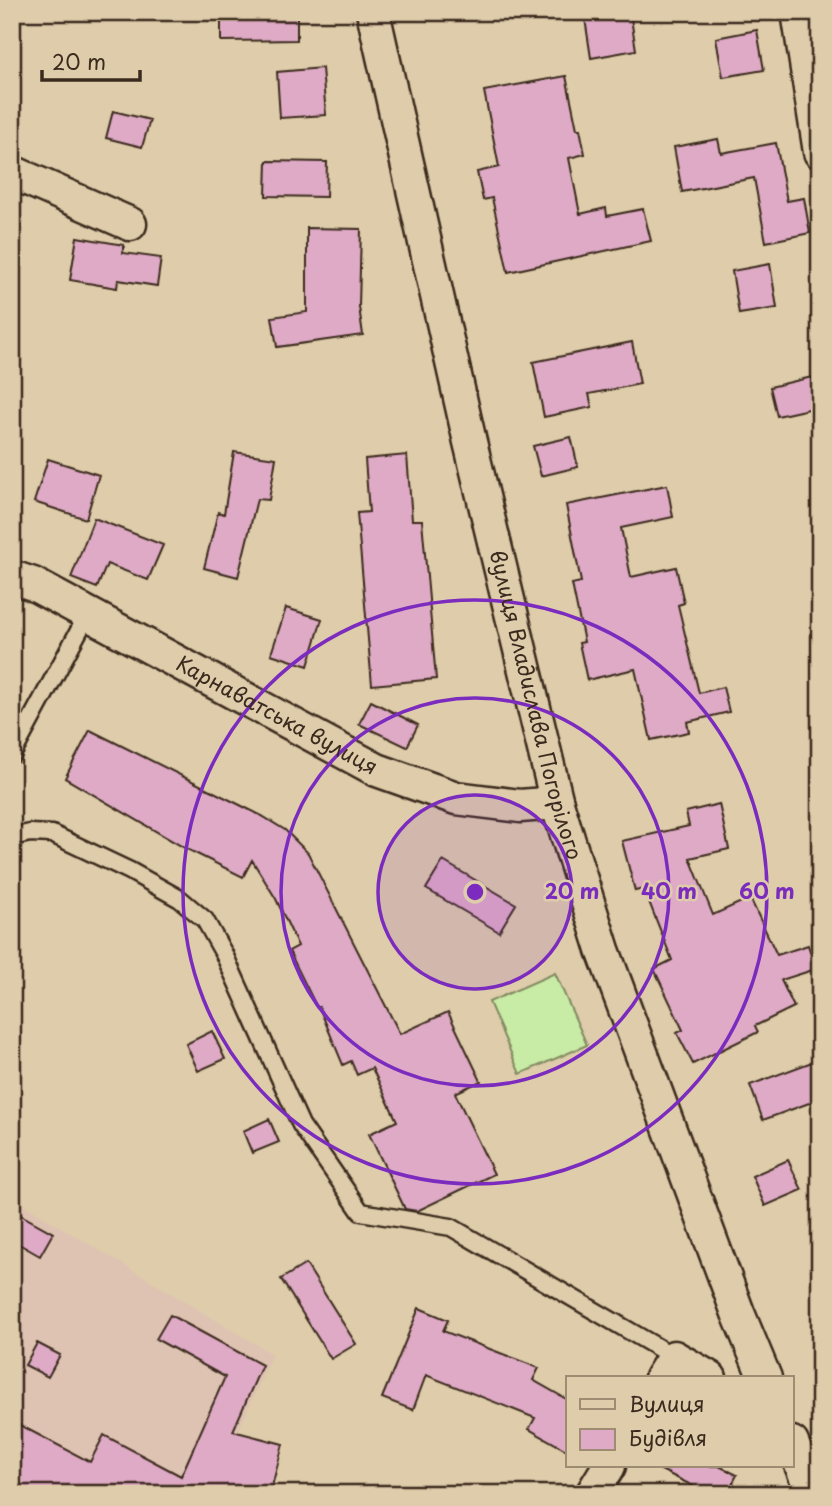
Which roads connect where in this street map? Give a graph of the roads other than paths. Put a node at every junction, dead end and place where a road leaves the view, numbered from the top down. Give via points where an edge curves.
1 (373, 12) edge
2 (798, 12) edge
3 (820, 152) edge
4 (12, 173) edge
5 (130, 224) dead end
6 (12, 577) edge
7 (88, 614) junction
8 (12, 755) edge
9 (557, 803) junction
10 (12, 837) edge
11 (668, 1367) edge
12 (702, 1376) edge
13 (764, 1376) edge
14 (794, 1448) edge
15 (608, 1468) edge
16 (592, 1494) edge
17 (813, 1494) edge

1 - 9 street, вулиця Владислава Погорілого
2 - 3 street
4 - 5 street
6 - 7 street, Карнаватська вулиця
7 - 8 lane
7 - 9 street, Карнаватська вулиця via 377,770 456,798 520,806
9 - 13 street, вулиця Владислава Погорілого via 603,950
10 - 11 lane via 52,834 140,876 205,920 301,1125 361,1212 451,1227
11 - 12 street
14 - 17 street
15 - 16 street

